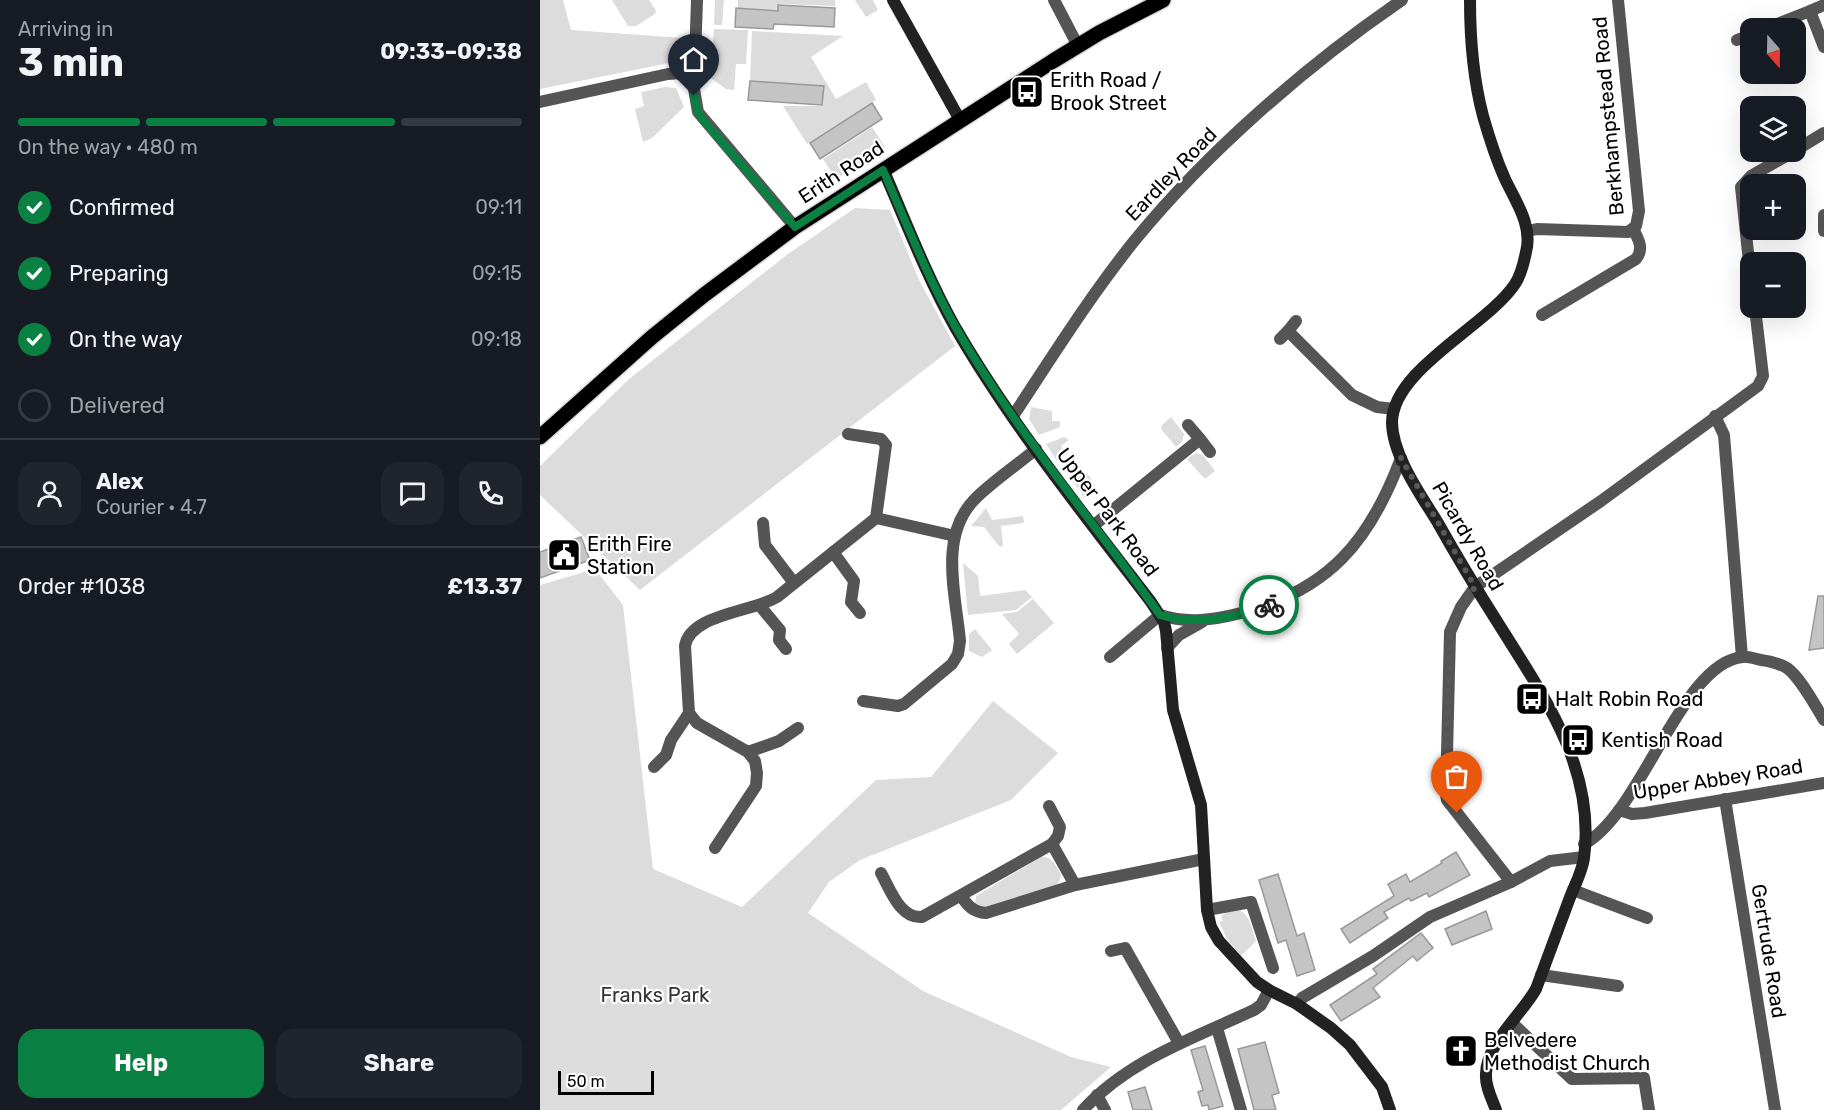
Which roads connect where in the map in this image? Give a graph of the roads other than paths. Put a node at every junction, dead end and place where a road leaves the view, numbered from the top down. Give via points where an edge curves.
1 (697, 0) edge
2 (893, 0) edge
3 (1054, 0) edge
4 (1163, 0) edge
5 (1402, 0) edge
6 (1470, 0) edge
7 (1618, 0) edge
8 (1824, 5) edge
9 (1810, 11) junction
10 (1792, 18) edge
11 (1740, 39) edge
12 (1737, 40) dead end
13 (1078, 46) junction
14 (1824, 47) edge
15 (694, 72) junction
16 (540, 102) edge
17 (960, 120) junction
18 (1824, 133) edge
19 (1806, 144) edge
20 (1775, 162) edge
21 (883, 170) junction
22 (1824, 215) edge
23 (795, 227) junction
24 (1633, 229) junction
25 (1528, 231) junction
26 (1824, 231) edge
27 (1748, 252) edge
28 (1542, 315) dead end
29 (1756, 318) edge
30 (1288, 330) dead end
31 (1394, 410) junction
32 (1013, 416) junction
33 (1715, 416) junction
34 (1188, 425) dead end
35 (848, 434) dead end
36 (540, 436) edge
37 (1200, 439) junction
38 (1036, 449) junction
39 (1210, 452) dead end
40 (1401, 458) junction
41 (876, 518) junction
42 (763, 523) dead end
43 (1093, 526) junction
44 (955, 536) junction
45 (833, 552) junction
46 (794, 583) junction
47 (1475, 587) junction
48 (760, 606) junction
49 (860, 613) dead end
50 (1160, 615) junction
51 (1204, 621) junction
52 (1167, 648) junction
53 (786, 649) dead end
54 (1110, 657) dead end
55 (1742, 657) junction
56 (863, 701) dead end
57 (689, 713) junction
58 (1824, 720) edge
59 (798, 728) dead end
60 (748, 752) junction
61 (654, 767) dead end
62 (1824, 783) edge
63 (1725, 799) junction
64 (1049, 806) dead end
65 (1619, 810) junction
66 (1052, 844) junction
67 (716, 848) dead end
68 (1584, 850) junction
69 (1204, 859) junction
70 (881, 873) dead end
71 (1511, 882) junction
72 (1075, 885) junction
73 (1573, 890) junction
74 (961, 896) junction
75 (1207, 910) junction
76 (1647, 918) dead end
77 (1111, 951) dead end
78 (1273, 968) dead end
79 (1541, 975) junction
80 (1618, 986) dead end
81 (1269, 990) junction
82 (1297, 1004) junction
83 (1512, 1023) junction
84 (1217, 1028) junction
85 (1179, 1043) junction
86 (1096, 1095) junction
87 (1083, 1110) edge
88 (1105, 1110) edge
89 (1241, 1110) edge
90 (1390, 1110) edge
91 (1496, 1110) edge
92 (1649, 1110) edge
93 (1775, 1110) edge

1 - 15 street
2 - 17 street
3 - 13 street
4 - 13 main road, Erith Road
5 - 32 street, Eardley Road via 1298,78 1185,185 1117,263
6 - 25 street via 1473,68 1483,116
7 - 24 street, Berkhampstead Road via 1639,210
8 - 9 street
9 - 10 street
9 - 14 street
11 - 12 street
13 - 17 main road, Erith Road
15 - 16 street via 668,74
15 - 23 street via 695,103 703,120
17 - 21 main road, Erith Road
18 - 19 street
20 - 27 street via 1741,187
21 - 23 main road, Erith Road
21 - 32 street, Upper Park Road via 931,281
22 - 26 street
23 - 36 main road, Erith Road via 652,337
24 - 25 street, Berkhampstead Road
24 - 28 street via 1641,246 1636,259
25 - 31 street via 1517,281 1504,298 1414,376
29 - 33 street via 1763,376 1758,386
30 - 31 street via 1352,395
31 - 40 street, Picardy Road via 1394,439
32 - 38 street, Upper Park Road
33 - 47 street via 1601,501
33 - 55 street via 1724,435
34 - 37 street
35 - 41 street via 881,439 886,445
37 - 39 street
37 - 43 street
38 - 43 street, Upper Park Road
38 - 44 street via 975,499 963,513
40 - 47 street, Picardy Road
40 - 51 street via 1372,521 1327,573 1266,607
41 - 44 street
41 - 45 street
42 - 46 street via 765,545
43 - 50 street, Upper Park Road
44 - 56 street via 952,556 960,641 955,659 904,704
45 - 46 street
45 - 49 street via 854,581 851,602
46 - 48 street
47 - 68 street, Picardy Road via 1547,701 1566,739 1583,805
47 - 71 street via 1450,632 1445,790 1447,800
48 - 53 street via 780,630 779,640
48 - 57 street via 706,622 686,638
50 - 51 street
50 - 52 street, Upper Park Road
50 - 54 street
51 - 52 street via 1179,635
52 - 69 street, Upper Park Road via 1173,710 1201,805
55 - 58 street via 1786,668
55 - 65 street via 1722,664 1702,682 1682,707
57 - 60 street via 697,723
57 - 61 street via 666,755
59 - 60 street via 779,741
60 - 67 street via 755,761 756,786
62 - 63 street, Upper Abbey Road
63 - 65 street, Upper Abbey Road via 1645,813
63 - 93 street, Gertrude Road
64 - 66 street via 1060,827
65 - 68 street
66 - 72 street
66 - 74 street
68 - 71 street via 1550,861
68 - 73 street, Picardy Road
69 - 72 street
69 - 75 street, Upper Park Road
70 - 74 street via 904,911 915,918
71 - 82 street via 1414,926
72 - 74 street via 986,913 976,912
73 - 76 street
73 - 79 street, Picardy Road
75 - 78 street via 1251,902
75 - 81 street, Upper Park Road via 1219,941
77 - 85 street via 1125,948
79 - 80 street
79 - 83 street, Picardy Road via 1529,1001
81 - 82 street, Upper Park Road
81 - 84 street via 1254,1011
82 - 90 street, Upper Park Road via 1355,1051 1382,1087
83 - 91 street, Picardy Road via 1493,1050 1486,1074
83 - 92 street via 1572,1079 1644,1078
84 - 85 street
84 - 89 street
85 - 86 street
86 - 87 street
86 - 88 street

